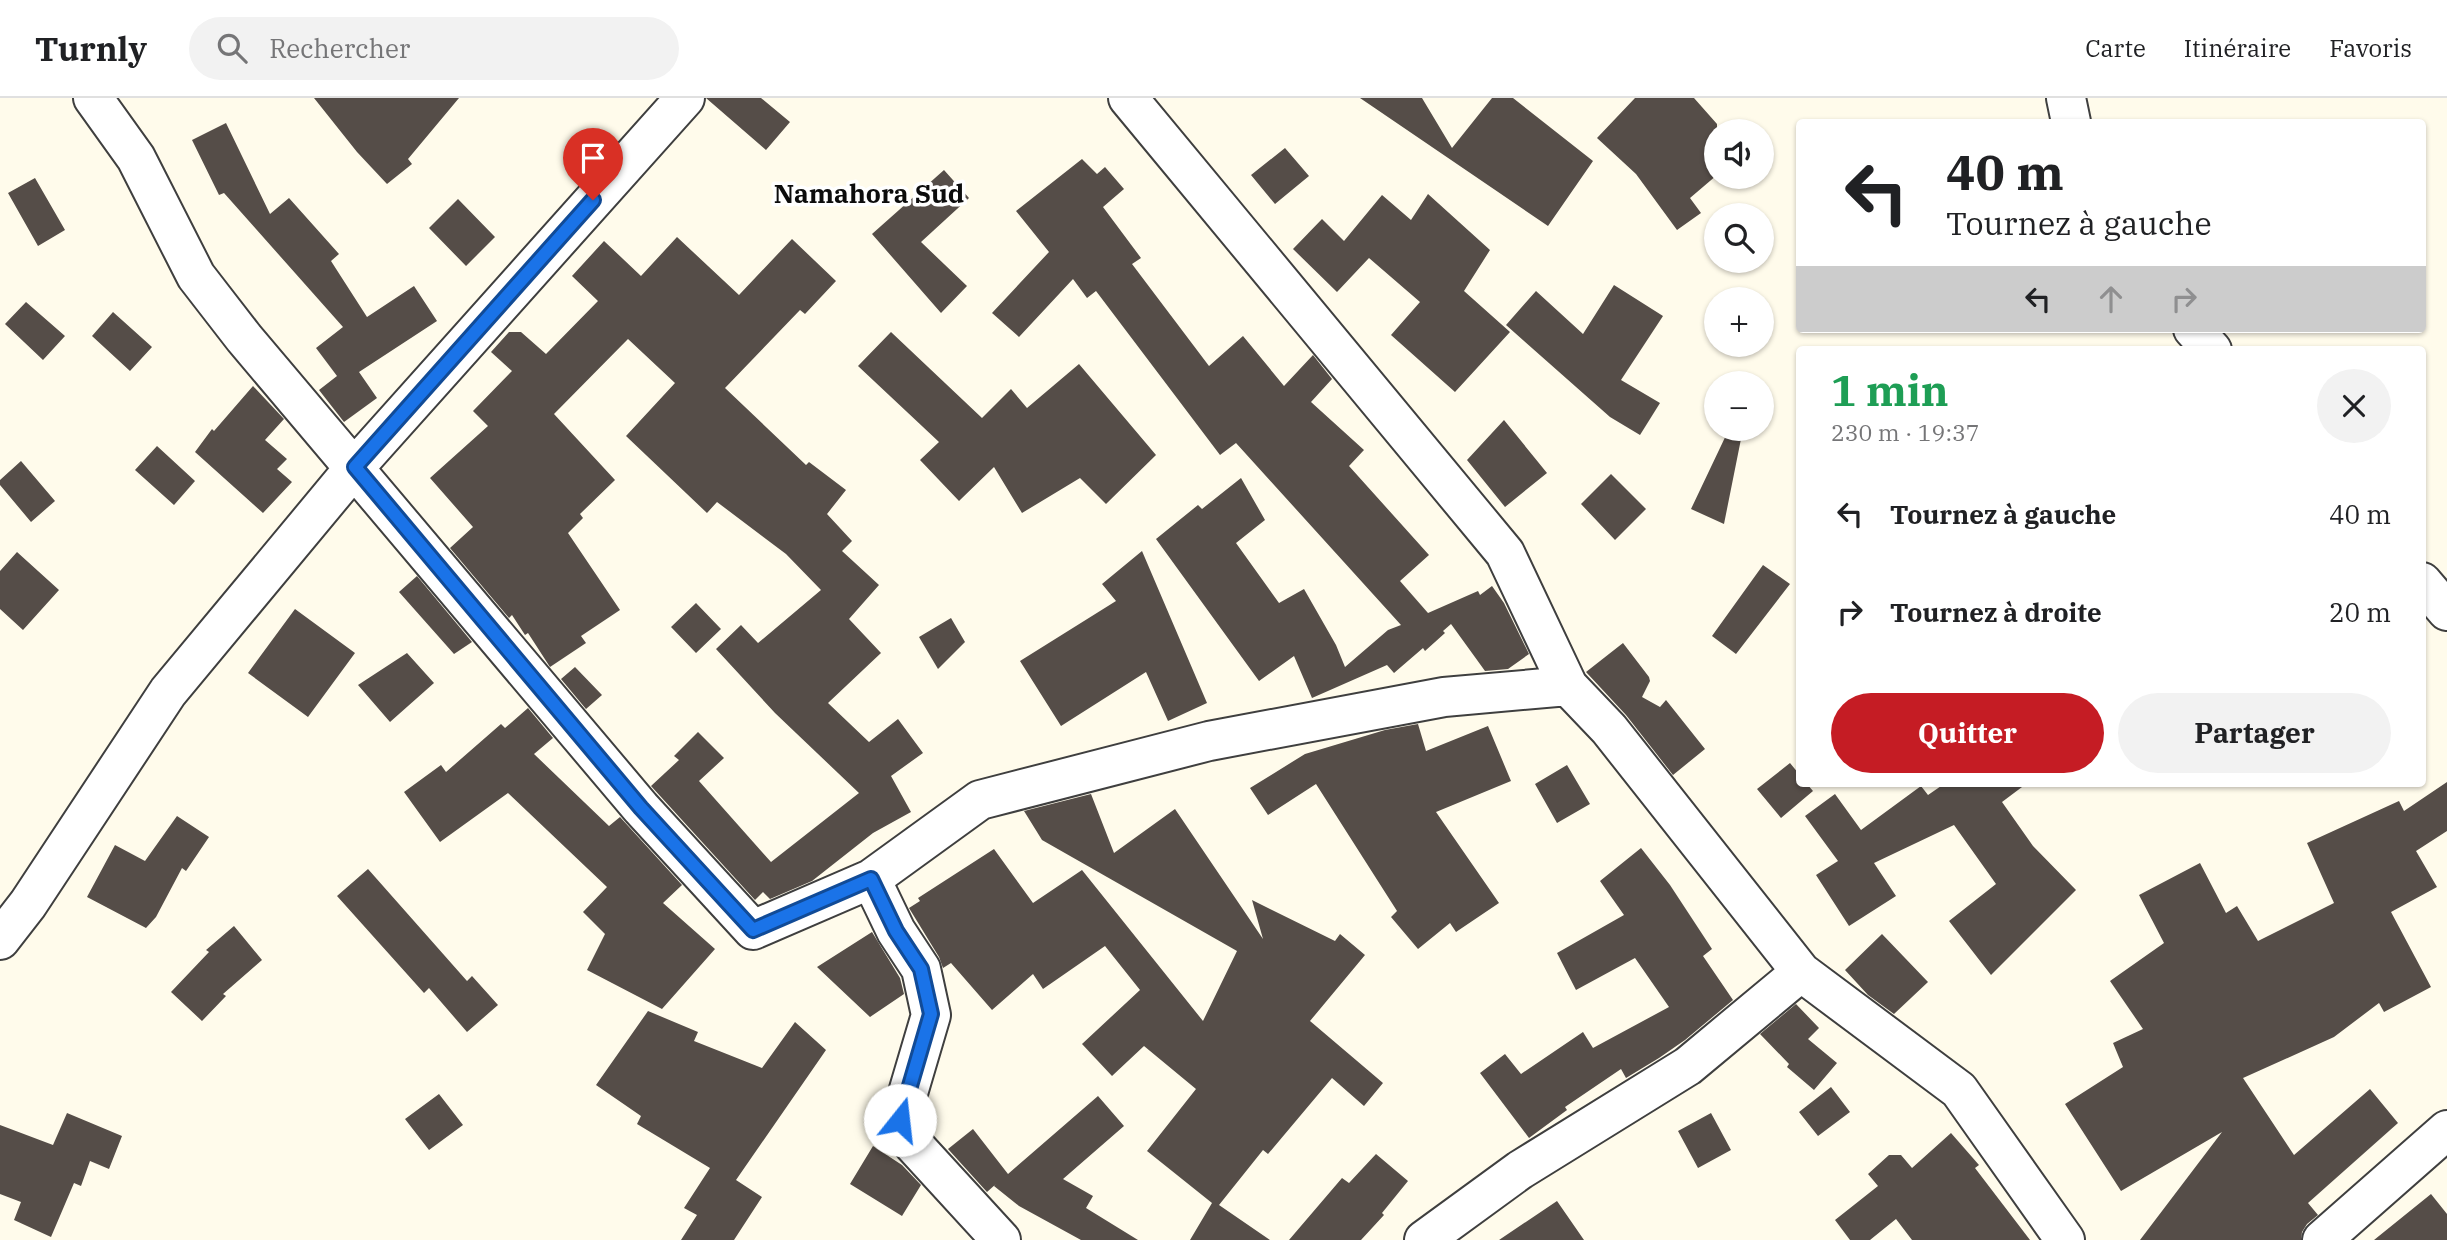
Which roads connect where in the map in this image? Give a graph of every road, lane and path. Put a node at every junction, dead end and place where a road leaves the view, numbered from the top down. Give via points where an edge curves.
1 (93, 98) edge
2 (685, 98) edge
3 (1128, 98) edge
4 (2066, 98) edge
5 (2070, 119) edge
6 (2197, 333) edge
7 (2209, 346) edge
8 (355, 467) junction
9 (2426, 587) edge
10 (2447, 611) edge
11 (1568, 686) junction
12 (871, 879) junction
13 (0, 940) edge
14 (1801, 972) junction
15 (2447, 1130) edge
16 (1001, 1240) edge
17 (1424, 1240) edge
18 (2064, 1240) edge
19 (2322, 1240) edge

1 - 8 street via 136,158 197,276
2 - 8 street
3 - 11 street via 1506,553
4 - 5 street
6 - 7 street
8 - 12 street via 641,808 753,930
8 - 13 street via 168,692
9 - 10 street
11 - 12 street via 1444,698 1209,741 980,800
11 - 14 street via 1609,729
12 - 16 street via 921,969 931,1014 900,1120 913,1144
14 - 17 street via 1688,1066 1520,1170
14 - 18 street via 1959,1090
15 - 19 street

